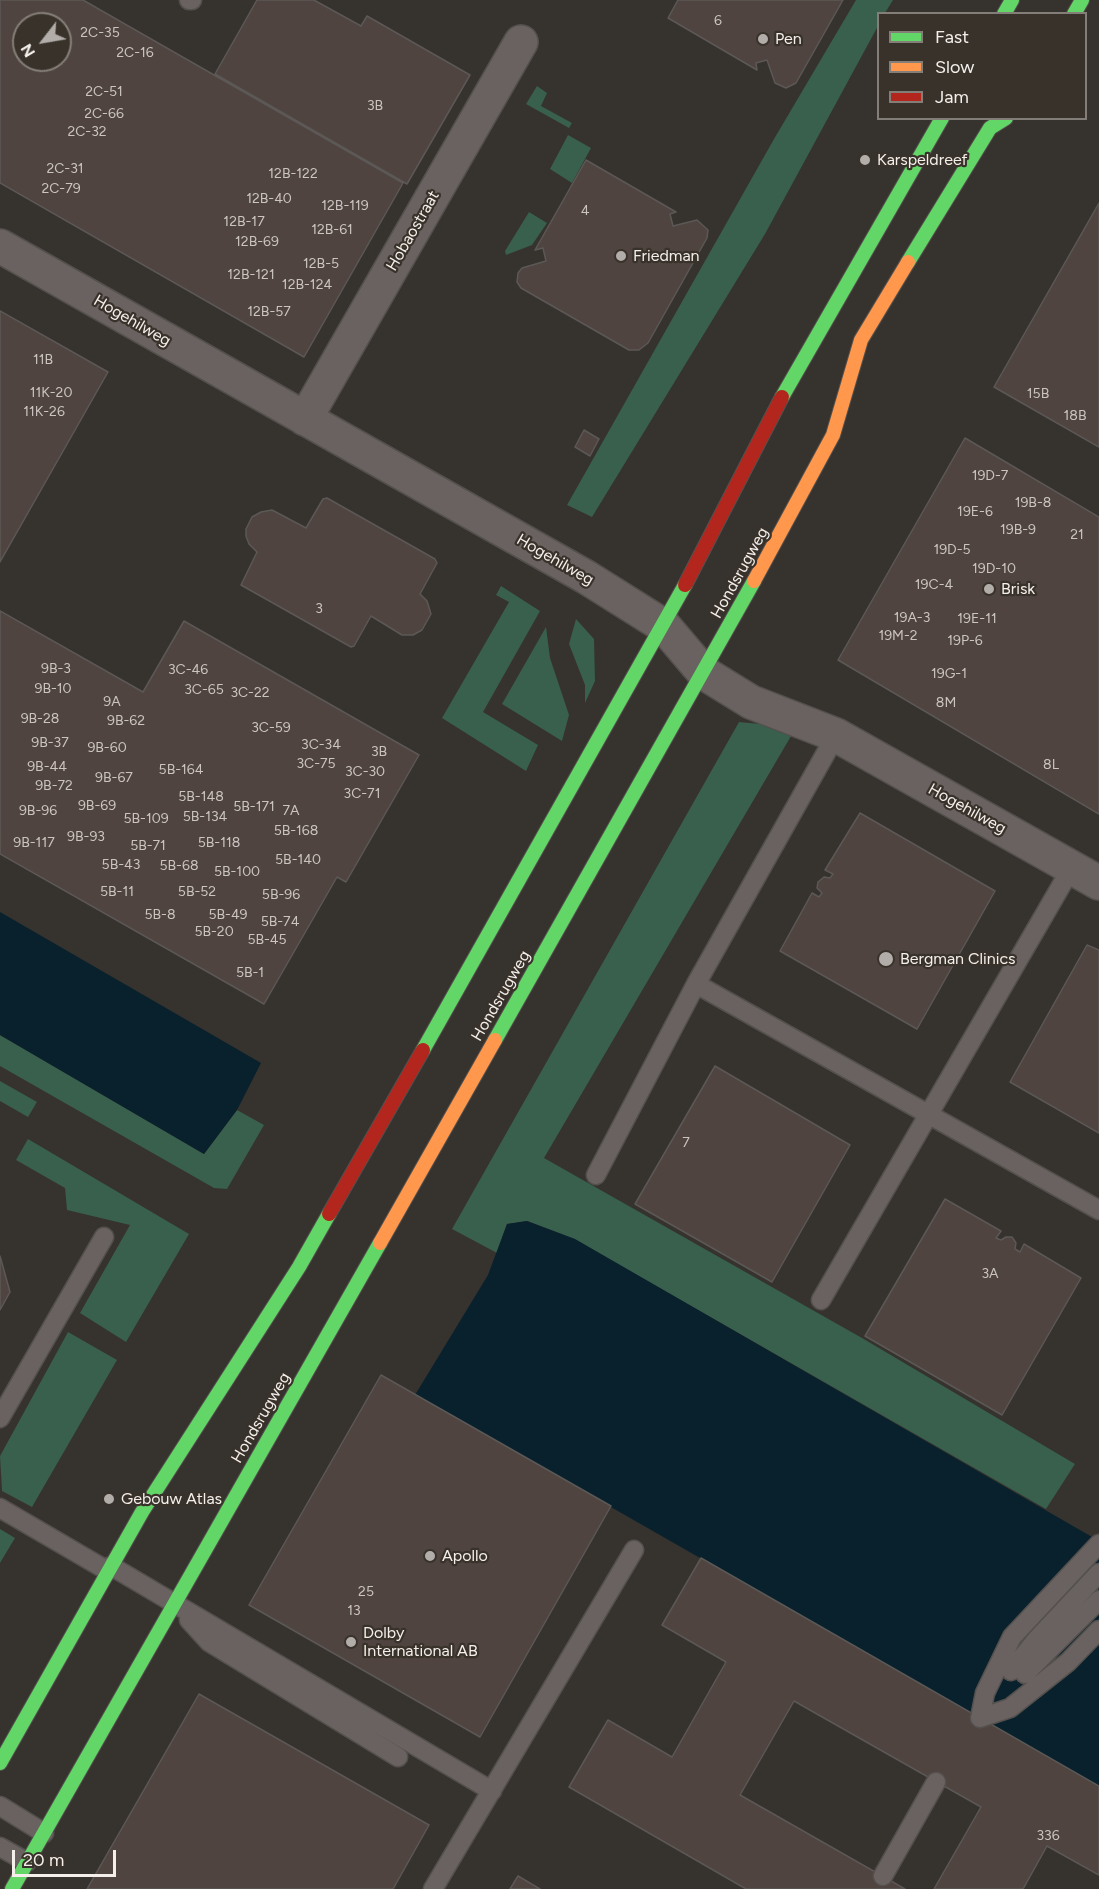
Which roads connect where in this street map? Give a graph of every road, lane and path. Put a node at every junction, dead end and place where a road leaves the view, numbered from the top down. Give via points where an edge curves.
1 (521, 42) dead end
2 (941, 120) edge
3 (1003, 120) edge
4 (0, 246) edge
5 (305, 419) junction
6 (663, 626) junction
7 (704, 673) junction
8 (836, 735) junction
9 (1086, 875) edge
10 (696, 984) junction
11 (928, 1114) junction
12 (596, 1175) dead end
13 (1099, 1210) edge
14 (104, 1237) dead end
15 (821, 1300) dead end
16 (0, 1418) edge
17 (0, 1508) edge
18 (1099, 1544) edge
19 (634, 1550) dead end
20 (109, 1569) junction
21 (1099, 1573) edge
22 (1099, 1600) edge
23 (174, 1603) junction
24 (1099, 1630) edge
25 (398, 1758) dead end
26 (0, 1763) edge
27 (936, 1782) dead end
28 (492, 1791) junction
29 (0, 1806) edge
30 (44, 1833) junction
31 (0, 1847) edge
32 (27, 1862) junction
33 (883, 1876) dead end
34 (12, 1889) edge
35 (433, 1889) edge

1 - 5 street, Hobaostraat
2 - 6 street via 785,392
3 - 7 street, Hondsrugweg via 990,128 861,340 833,435
4 - 5 street, Hogehilweg
5 - 6 street, Hogehilweg via 586,577
6 - 7 street, Hogehilweg
6 - 20 street via 299,1267
7 - 8 street, Hogehilweg via 752,702
7 - 23 street, Hondsrugweg
8 - 9 street, Hogehilweg
8 - 10 lane
9 - 11 lane
10 - 11 lane
10 - 12 lane
11 - 13 lane
11 - 15 lane
14 - 16 lane
17 - 20 lane
18 - 24 lane via 1012,1637 984,1693 980,1718 1010,1708 1068,1662
19 - 28 lane
20 - 23 lane
20 - 26 street
21 - 22 lane via 1037,1639 1018,1672
23 - 25 lane via 209,1642
23 - 28 lane
23 - 30 street, Hondsrugweg
27 - 33 lane
28 - 35 lane
29 - 30 lane
30 - 32 street, Hondsrugweg
31 - 32 lane
32 - 34 street, Hondsrugweg

